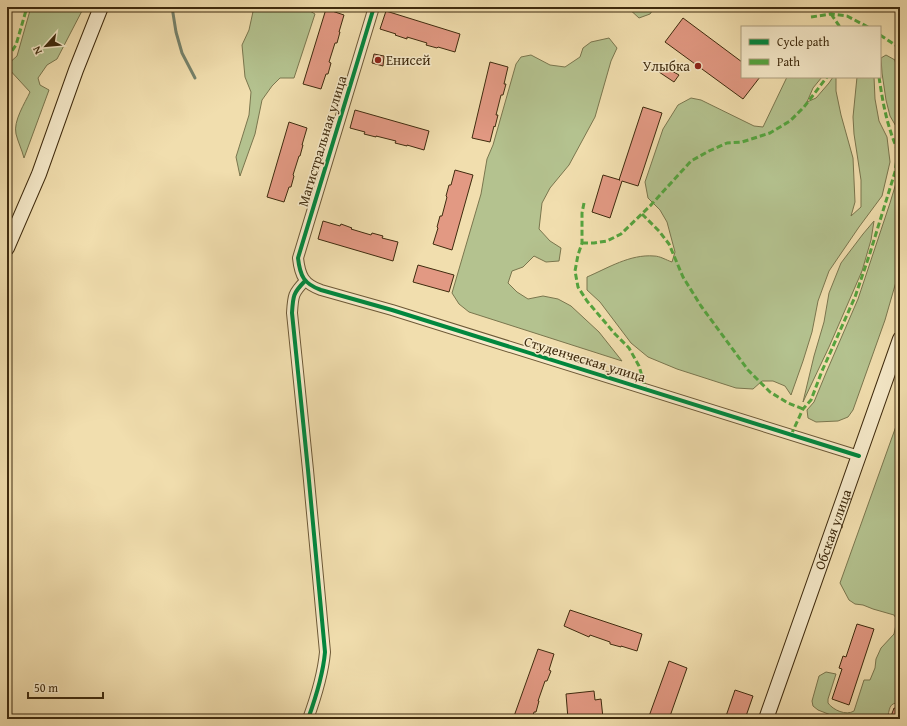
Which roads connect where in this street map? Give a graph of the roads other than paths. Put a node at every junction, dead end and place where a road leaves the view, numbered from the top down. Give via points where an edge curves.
1 (101, 7) edge
2 (374, 7) edge
3 (7, 248) edge
4 (305, 281) junction
5 (900, 339) edge
6 (859, 456) junction
7 (308, 719) edge
8 (766, 719) edge

1 - 3 street via 39,174
2 - 4 street, Магистральная улица via 298,258 299,269
4 - 6 street, Студенческая улица via 314,288 399,312
4 - 7 street via 296,290 292,313 325,652 319,687
5 - 6 street, Обская улица
6 - 8 street, Обская улица

